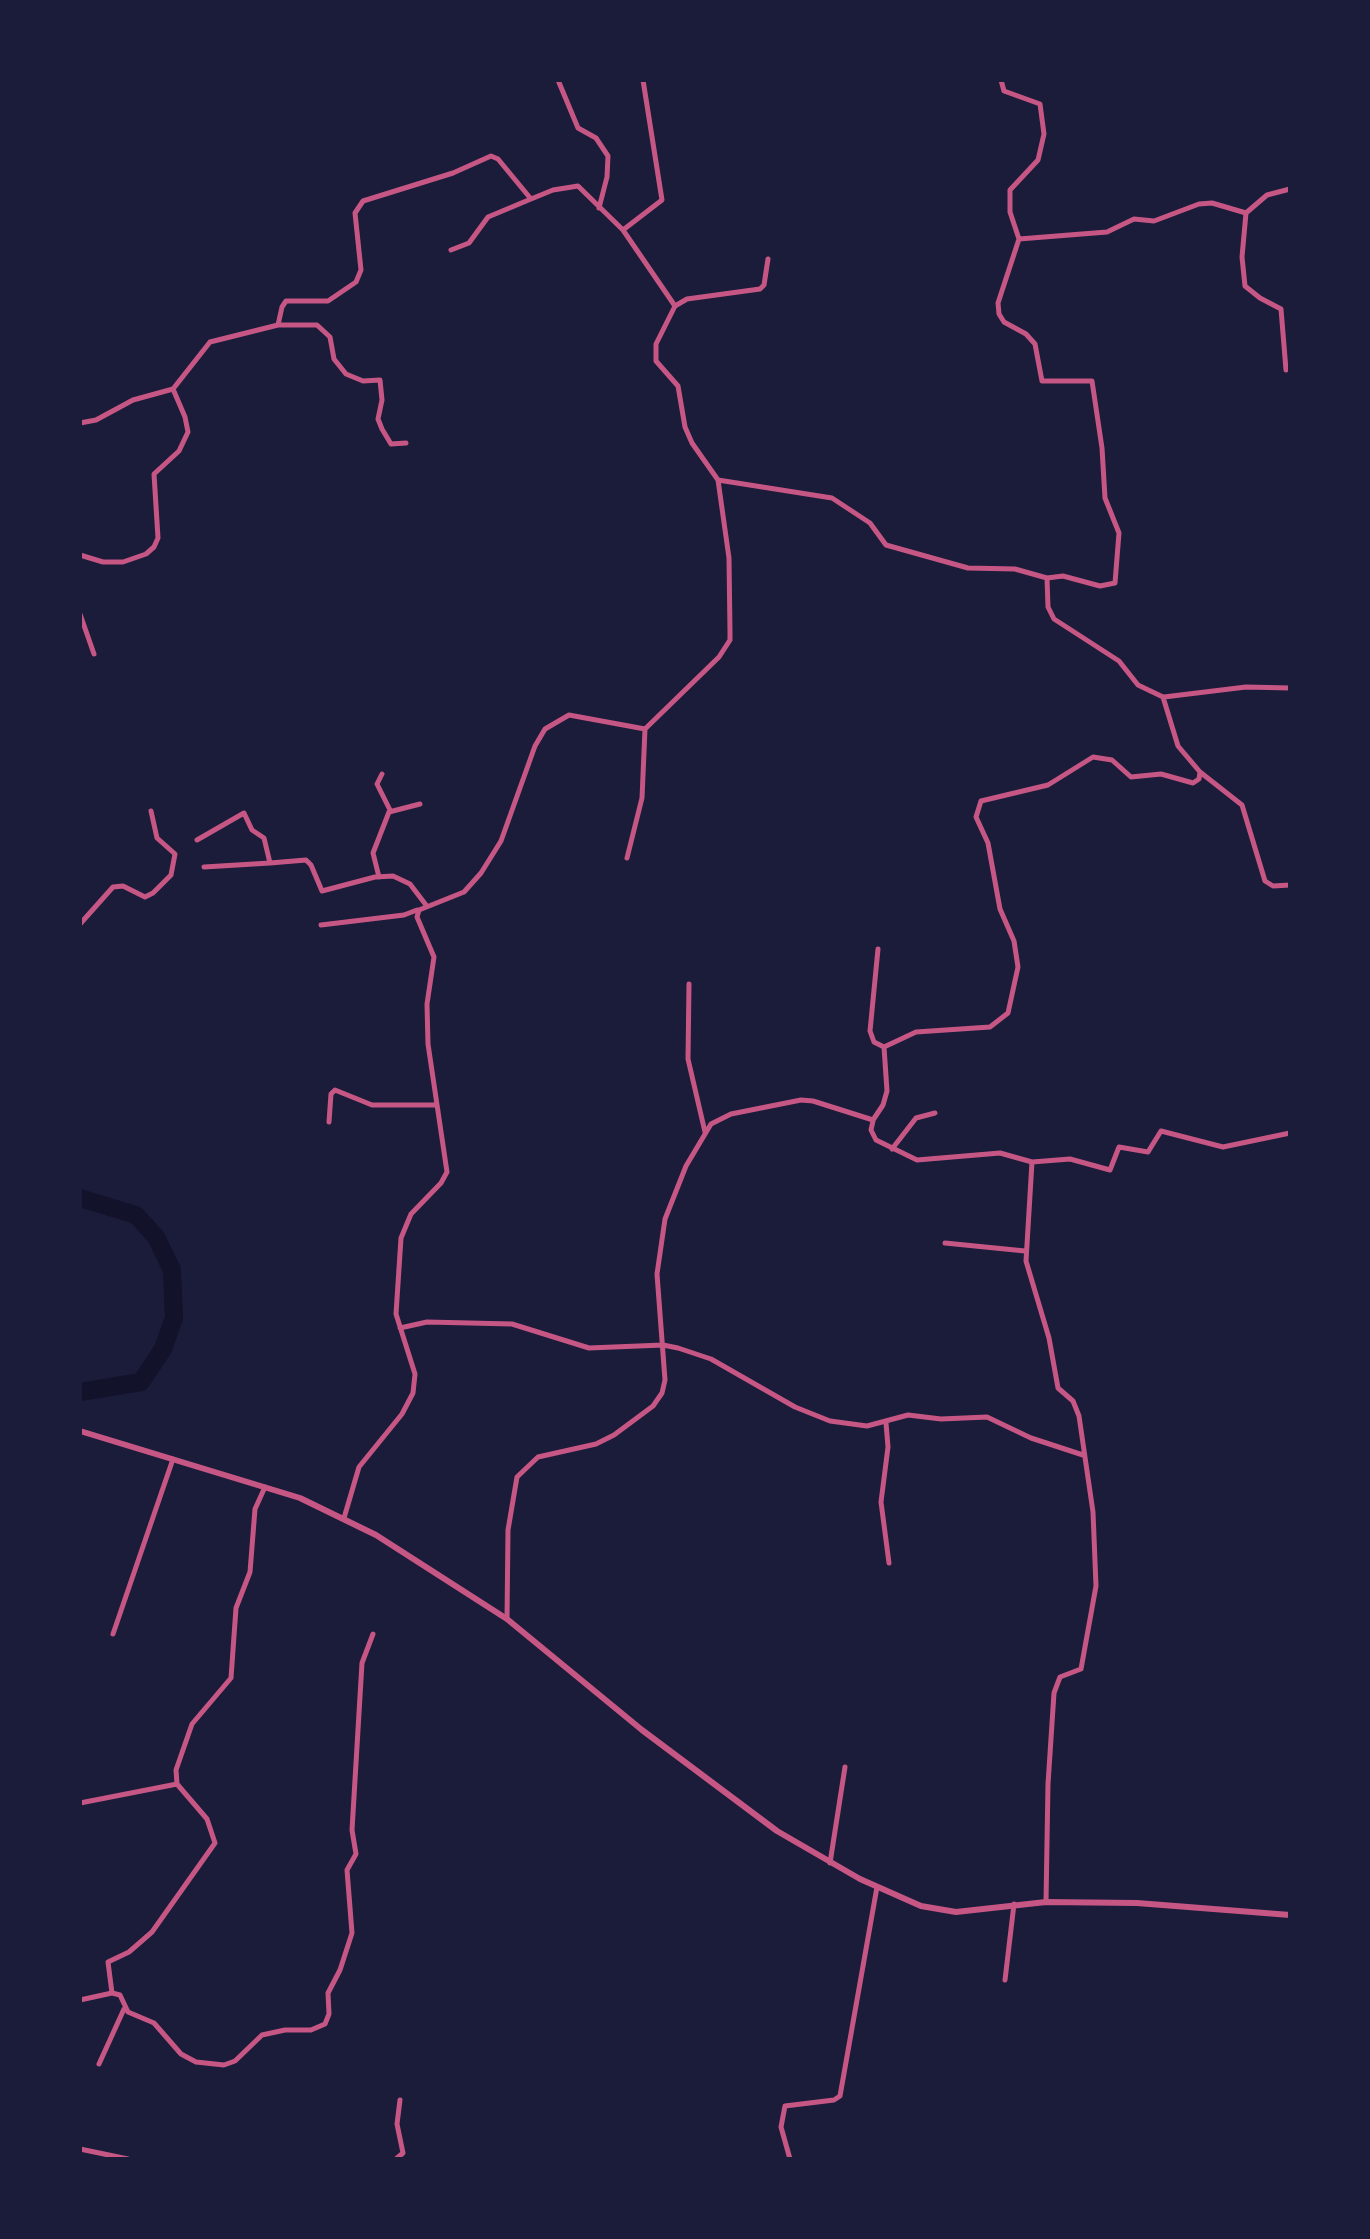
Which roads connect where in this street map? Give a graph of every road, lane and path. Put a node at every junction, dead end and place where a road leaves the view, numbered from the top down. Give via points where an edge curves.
1 (558, 80) edge
2 (643, 80) edge
3 (1001, 80) edge
4 (1290, 189) edge
5 (531, 199) junction
6 (599, 208) junction
7 (1246, 213) junction
8 (623, 230) junction
9 (1019, 239) junction
10 (451, 250) dead end
11 (768, 259) dead end
12 (675, 306) junction
13 (278, 326) junction
14 (1286, 370) dead end
15 (173, 389) junction
16 (80, 423) edge
17 (406, 443) dead end
18 (718, 480) junction
19 (80, 555) edge
20 (1047, 578) junction
21 (80, 614) edge
22 (94, 654) dead end
23 (1290, 688) edge
24 (1162, 697) junction
25 (645, 729) junction
26 (1200, 772) junction
27 (382, 774) dead end
28 (420, 804) dead end
29 (390, 810) junction
30 (151, 811) dead end
31 (197, 840) dead end
32 (627, 858) dead end
33 (270, 863) junction
34 (204, 868) dead end
35 (379, 877) junction
36 (1290, 885) edge
37 (426, 905) junction
38 (419, 910) junction
39 (80, 924) edge
40 (322, 925) dead end
41 (878, 949) dead end
42 (690, 984) dead end
43 (884, 1047) junction
44 (435, 1106) junction
45 (936, 1113) dead end
46 (873, 1120) junction
47 (329, 1122) dead end
48 (705, 1132) junction
49 (1290, 1133) edge
50 (892, 1149) junction
51 (1032, 1162) junction
52 (945, 1244) dead end
53 (1025, 1251) junction
54 (400, 1328) junction
55 (663, 1345) junction
56 (886, 1422) junction
57 (80, 1431) edge
58 (1084, 1456) junction
59 (173, 1459) junction
60 (266, 1488) junction
61 (344, 1518) junction
62 (889, 1563) dead end
63 (508, 1619) junction
64 (113, 1634) dead end
65 (373, 1634) dead end
66 (845, 1768) dead end
67 (177, 1784) junction
68 (80, 1803) edge
69 (830, 1863) junction
70 (877, 1888) junction
71 (1046, 1902) junction
72 (1014, 1904) junction
73 (1290, 1915) edge
74 (1005, 1980) dead end
75 (112, 1993) junction
76 (80, 2000) edge
77 (125, 2006) junction
78 (100, 2064) dead end
79 (400, 2100) dead end
80 (80, 2148) edge
81 (128, 2159) edge
82 (396, 2159) edge
83 (790, 2159) edge

1 - 6 street via 578,128 608,156
2 - 8 street via 662,200
3 - 9 street via 1004,91 1034,100 1042,110 1038,160 1008,198
4 - 7 street via 1268,195
5 - 6 street via 574,185
5 - 10 street via 488,217 475,237
5 - 13 street via 491,156 364,201 355,213 360,278 328,301 286,301
6 - 8 street
7 - 9 street via 1198,204 1107,232
7 - 14 street via 1245,286 1281,308
8 - 12 street
9 - 20 street via 999,314 1035,344 1042,381 1092,381 1105,498 1120,532 1116,583
11 - 12 street via 760,288
12 - 18 street via 656,344 656,362 678,386 692,443
13 - 15 street via 210,342
13 - 17 street via 317,324 346,374 380,380 382,429 391,444
15 - 16 street
15 - 19 street via 188,432 156,471 154,547 123,562
18 - 20 street via 832,498 870,524 886,545 968,568
18 - 25 street via 730,558 730,640
20 - 24 street via 1048,607 1058,623
21 - 22 street
23 - 24 street
24 - 26 street via 1175,741
25 - 32 street via 642,798
25 - 37 street via 570,715 545,729 481,873 464,892
26 - 36 street via 1242,805 1265,882
26 - 43 street via 1194,783 1164,774 1131,777 1112,760 1093,757 1048,785 981,801 976,817 1018,967 1008,1013 990,1027 916,1032
27 - 29 street via 377,784
28 - 29 street
29 - 35 street via 373,853
30 - 39 street via 157,838 174,854 170,875 145,897 111,888
31 - 33 street via 244,813 264,838
33 - 34 street
33 - 35 street via 306,860 324,891
35 - 37 street via 404,880
37 - 38 street
38 - 40 street
38 - 44 street via 435,966 426,1016
41 - 43 street via 870,1032
42 - 48 street via 688,1059
43 - 46 street via 886,1098
44 - 47 street via 372,1105 335,1090
44 - 54 street via 448,1172 404,1226
45 - 50 street via 916,1118
46 - 48 street via 801,1100 722,1117
46 - 50 street via 874,1138
48 - 55 street via 665,1219 657,1274
49 - 51 street via 1224,1148 1161,1131 1148,1152 1119,1147 1110,1170 1070,1159
50 - 51 street via 927,1161 988,1153
51 - 53 street
52 - 53 street
53 - 58 street via 1058,1388 1078,1410
54 - 55 street via 512,1324 589,1348
54 - 61 street via 415,1374 413,1392 360,1466
55 - 56 street via 710,1358 814,1416 849,1425
55 - 63 street via 664,1388 653,1406 596,1444 538,1457 518,1477 508,1530
56 - 58 street via 908,1415 988,1417
56 - 62 street via 882,1502
57 - 59 street
58 - 71 street via 1096,1594 1080,1671 1060,1677 1054,1693
59 - 60 street
59 - 64 street
60 - 61 street
60 - 67 street via 253,1516 250,1572 236,1608 232,1676 186,1734
61 - 63 street
63 - 69 street via 763,1822
65 - 77 street via 362,1664 356,1854 347,1870 352,1933 324,2024 262,2035 224,2065 185,2057 154,2022
66 - 69 street
67 - 68 street
67 - 75 street via 207,1818 214,1843 152,1932 108,1962
69 - 70 street
70 - 72 street via 943,1911
70 - 83 street via 840,2096 785,2106 780,2127
71 - 72 street
71 - 73 street
72 - 74 street
75 - 76 street
75 - 77 street
77 - 78 street
79 - 82 street via 402,2153
80 - 81 street

